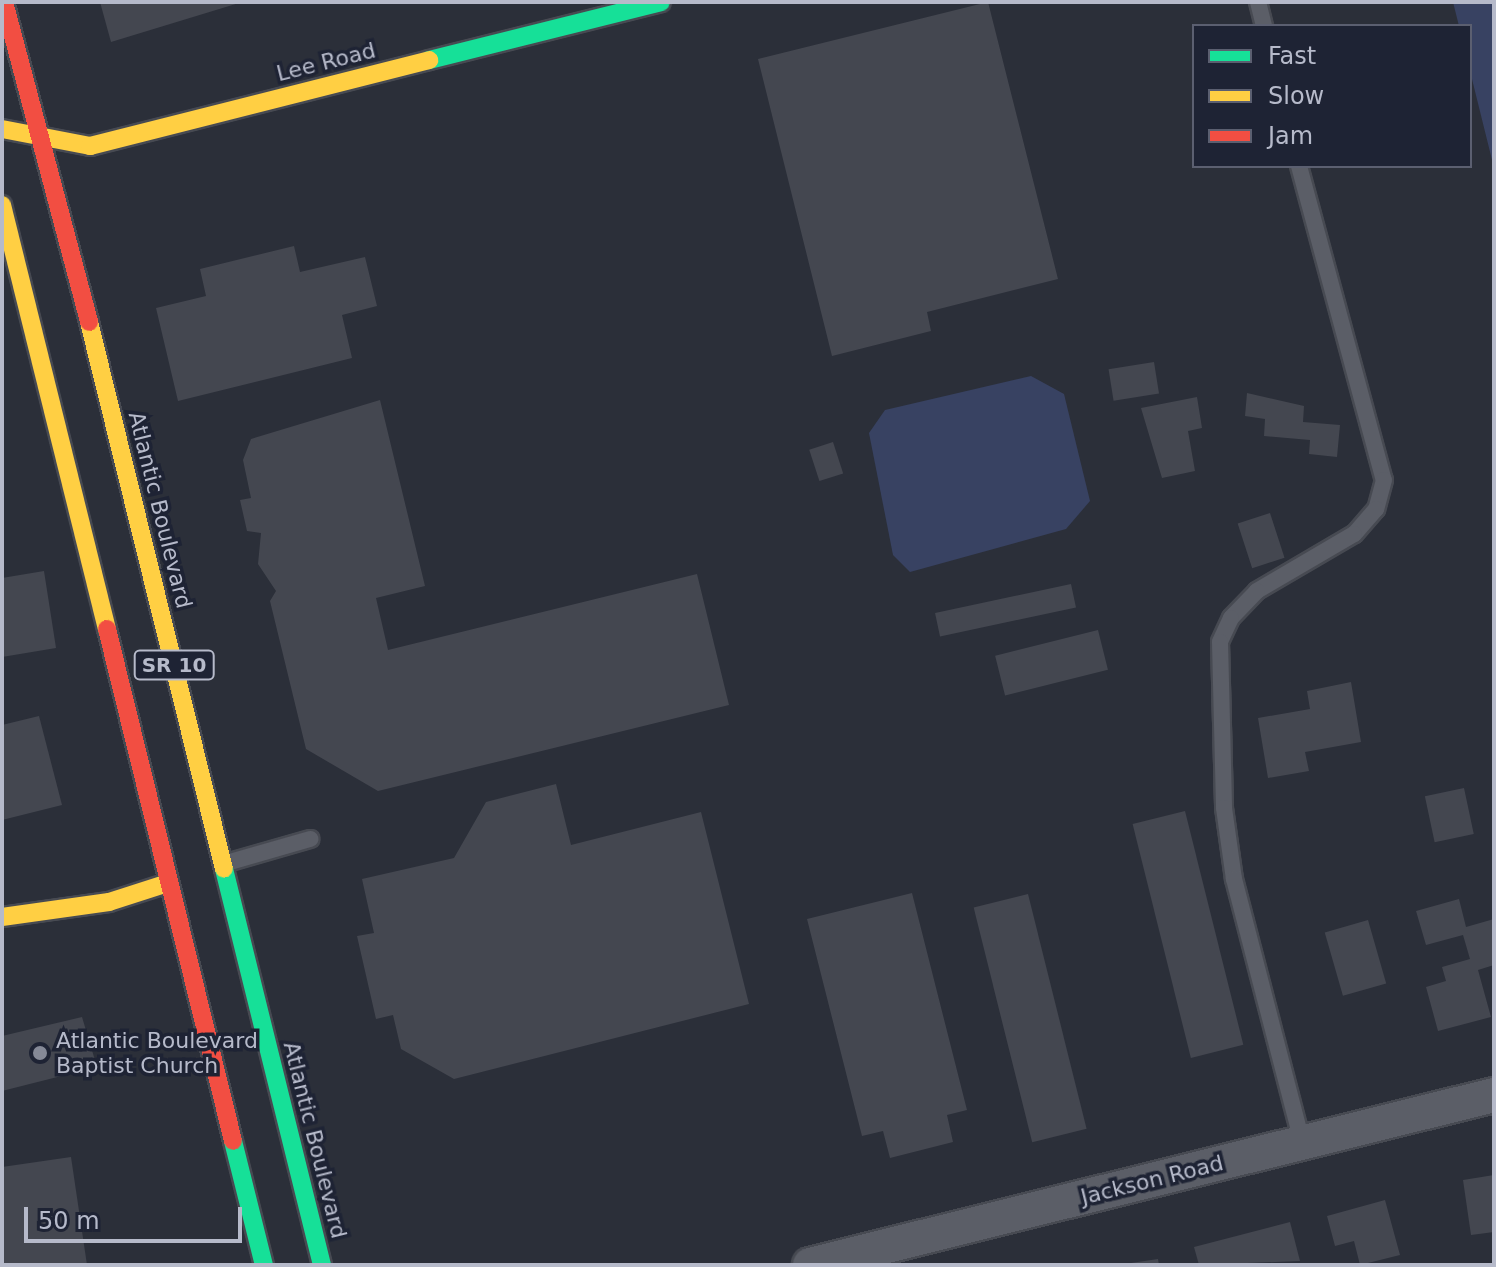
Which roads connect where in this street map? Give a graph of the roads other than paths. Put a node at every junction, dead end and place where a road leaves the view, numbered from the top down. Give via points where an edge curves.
1 (4, 2) edge
2 (661, 2) edge
3 (1258, 2) edge
4 (1264, 24) edge
5 (2, 129) edge
6 (43, 135) junction
7 (1300, 168) edge
8 (2, 205) edge
9 (147, 796) junction
10 (179, 811) dead end
11 (310, 839) dead end
12 (223, 864) junction
13 (168, 883) junction
14 (2, 917) edge
15 (221, 935) dead end
16 (244, 950) junction
17 (1494, 1095) edge
18 (1302, 1142) junction
19 (916, 1252) edge
20 (264, 1265) edge
21 (322, 1265) edge
22 (810, 1265) edge

1 - 6 main road, Atlantic Boulevard / SR 10
2 - 6 main road, Lee Road via 90,146
3 - 4 lane
5 - 6 main road, Lee Road
6 - 12 main road, Atlantic Boulevard / SR 10
7 - 18 lane via 1384,480 1376,509 1354,534 1257,591 1231,618 1220,642 1224,808 1234,879
8 - 9 main road, SR 10
9 - 10 main road
9 - 13 main road, SR 10
11 - 12 lane
12 - 13 main road
12 - 16 main road, Atlantic Boulevard / SR 10
13 - 14 main road via 109,902
13 - 20 main road, SR 10
15 - 16 main road
16 - 21 main road, Atlantic Boulevard / SR 10
17 - 18 street, Jackson Road
18 - 19 street, Jackson Road
19 - 22 street, Jackson Road

